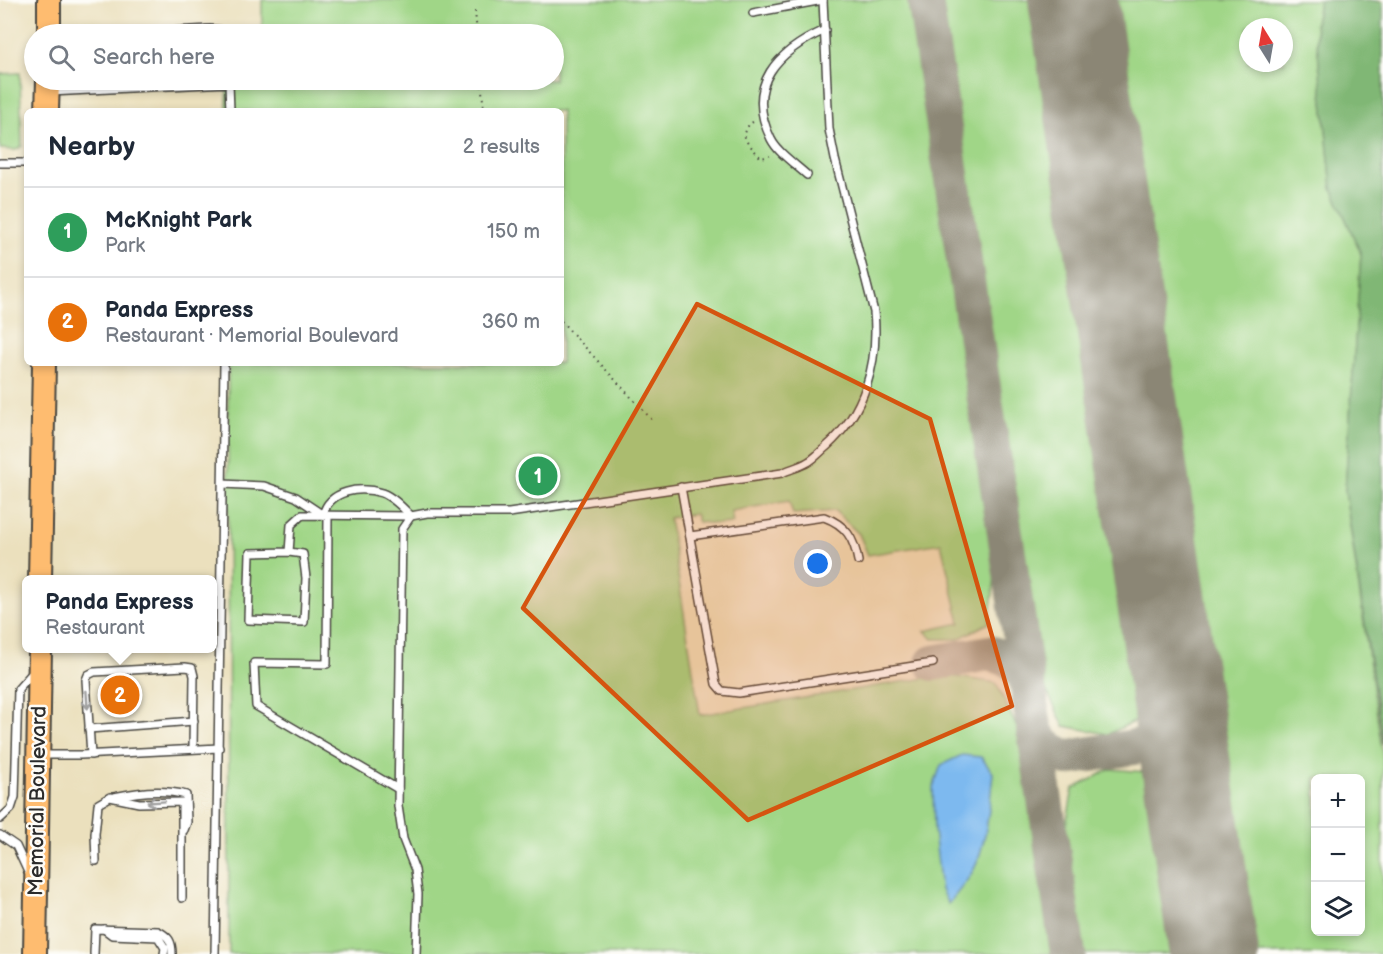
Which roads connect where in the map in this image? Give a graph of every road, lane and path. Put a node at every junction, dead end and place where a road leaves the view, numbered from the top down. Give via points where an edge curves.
1 (49, 0) edge
2 (823, 0) edge
3 (475, 11) dead end
4 (753, 13) dead end
5 (49, 24) edge
6 (476, 24) edge
7 (825, 30) junction
8 (96, 90) edge
9 (229, 90) edge
10 (483, 90) edge
11 (48, 94) edge
12 (230, 108) edge
13 (484, 108) edge
14 (764, 116) junction
15 (783, 154) junction
16 (0, 163) edge
17 (24, 163) edge
18 (807, 175) dead end
19 (564, 324) edge
20 (44, 366) edge
21 (224, 366) edge
22 (653, 421) dead end
23 (223, 484) junction
24 (681, 488) junction
25 (326, 516) junction
26 (411, 516) junction
27 (690, 536) junction
28 (289, 552) junction
29 (858, 561) dead end
30 (40, 575) edge
31 (39, 657) edge
32 (933, 663) dead end
33 (194, 721) junction
34 (89, 729) junction
35 (219, 748) junction
36 (193, 749) junction
37 (38, 755) junction
38 (91, 755) junction
39 (398, 789) junction
40 (0, 819) edge
41 (0, 835) edge
42 (96, 861) dead end
43 (36, 890) junction
44 (182, 898) dead end
45 (104, 929) junction
46 (35, 954) edge
47 (94, 954) edge
48 (164, 954) edge
49 (172, 954) edge
50 (215, 954) edge
51 (416, 954) edge

1 - 5 main road
2 - 4 lane
2 - 7 lane
3 - 6 path
7 - 14 lane via 786,52 768,74 762,94
7 - 24 lane via 829,129 877,336 866,392 852,419 809,462 782,473
8 - 11 lane
9 - 12 lane
10 - 13 path
14 - 15 lane via 772,140
14 - 15 path via 749,124 744,135 747,142 761,158
15 - 18 lane
16 - 17 lane
19 - 22 path
20 - 30 main road
21 - 23 lane
23 - 25 lane via 264,486 296,497
23 - 35 lane
24 - 26 lane via 509,513
24 - 27 lane
25 - 26 lane
25 - 26 lane via 325,507 334,498 346,491 360,490 383,493
25 - 28 lane via 302,515 291,525
25 - 39 lane via 327,664 254,663 256,706
26 - 39 lane via 402,529
27 - 29 lane via 824,518 835,521 852,537
27 - 32 lane via 716,684 722,691 739,693
28 - 28 lane via 303,554 304,622 248,620 250,553
31 - 37 main road, Memorial Boulevard
31 - 40 lane via 18,689 15,797
33 - 34 lane
33 -> 34 lane via 192,668 94,672 86,680
33 - 36 lane
34 - 38 lane
35 - 36 lane
35 - 50 lane
36 - 38 lane
37 - 38 lane
37 - 43 main road, Memorial Boulevard
39 - 51 lane via 403,839 418,894
41 - 43 lane via 16,846
44 -> 42 lane via 182,802 139,803 110,797 98,804
43 - 46 main road, Memorial Boulevard
45 - 47 lane via 95,929
45 - 48 lane via 112,935 158,937
45 - 49 lane via 158,931 172,943

